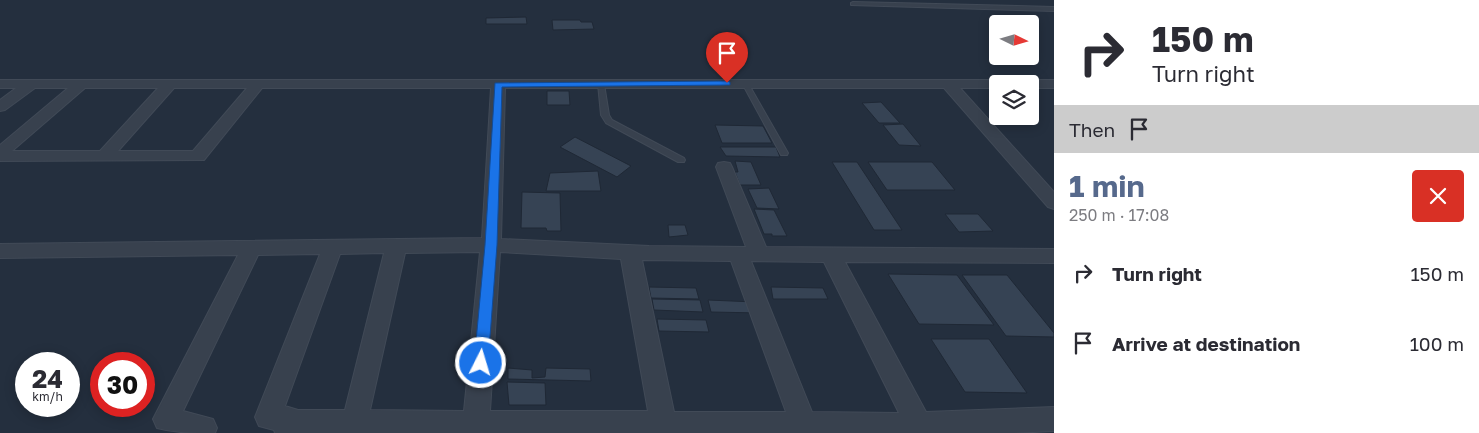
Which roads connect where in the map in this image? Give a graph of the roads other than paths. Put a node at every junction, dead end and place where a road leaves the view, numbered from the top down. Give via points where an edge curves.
1 (853, 4) dead end
2 (1054, 9) edge
3 (745, 83) junction
4 (0, 84) edge
5 (258, 84) junction
6 (602, 84) junction
7 (989, 84) edge
8 (1039, 84) edge
9 (1054, 84) edge
10 (30, 85) junction
11 (80, 85) junction
12 (169, 85) junction
13 (498, 85) junction
14 (949, 85) junction
15 (0, 107) edge
16 (784, 153) dead end
17 (0, 154) edge
18 (105, 156) junction
19 (681, 160) dead end
20 (724, 167) dead end
21 (1054, 203) edge
22 (491, 245) junction
23 (396, 247) junction
24 (332, 248) junction
25 (251, 249) junction
26 (0, 251) edge
27 (630, 252) junction
28 (749, 253) junction
29 (830, 254) junction
30 (1054, 256) edge
31 (1054, 419) edge
32 (288, 428) edge
33 (354, 428) edge
34 (476, 428) edge
35 (664, 428) edge
36 (805, 429) edge
37 (921, 429) edge
38 (201, 433) edge

1 - 2 lane
3 - 6 street
3 - 14 street
3 - 16 lane
4 - 10 street
5 - 12 street
5 - 13 street
5 - 18 street via 198,156
6 - 13 street
6 - 19 lane via 605,114 609,121
7 - 14 street
8 - 9 street
10 - 11 street
10 - 15 street
11 - 12 street
11 - 17 street
12 - 18 street
13 - 22 street
14 - 21 street
17 - 18 street
20 - 28 street
22 - 23 street
22 - 27 street
22 - 34 street
23 - 24 street
23 - 33 street
24 - 25 street
24 - 32 street via 268,417 290,419
25 - 26 street
25 - 38 street via 166,419 204,428
27 - 28 street
27 - 35 street
28 - 29 street
28 - 36 street
29 - 30 street
29 - 37 street
31 - 37 street
32 - 33 street
33 - 34 street
34 - 35 street
35 - 36 street
36 - 37 street

